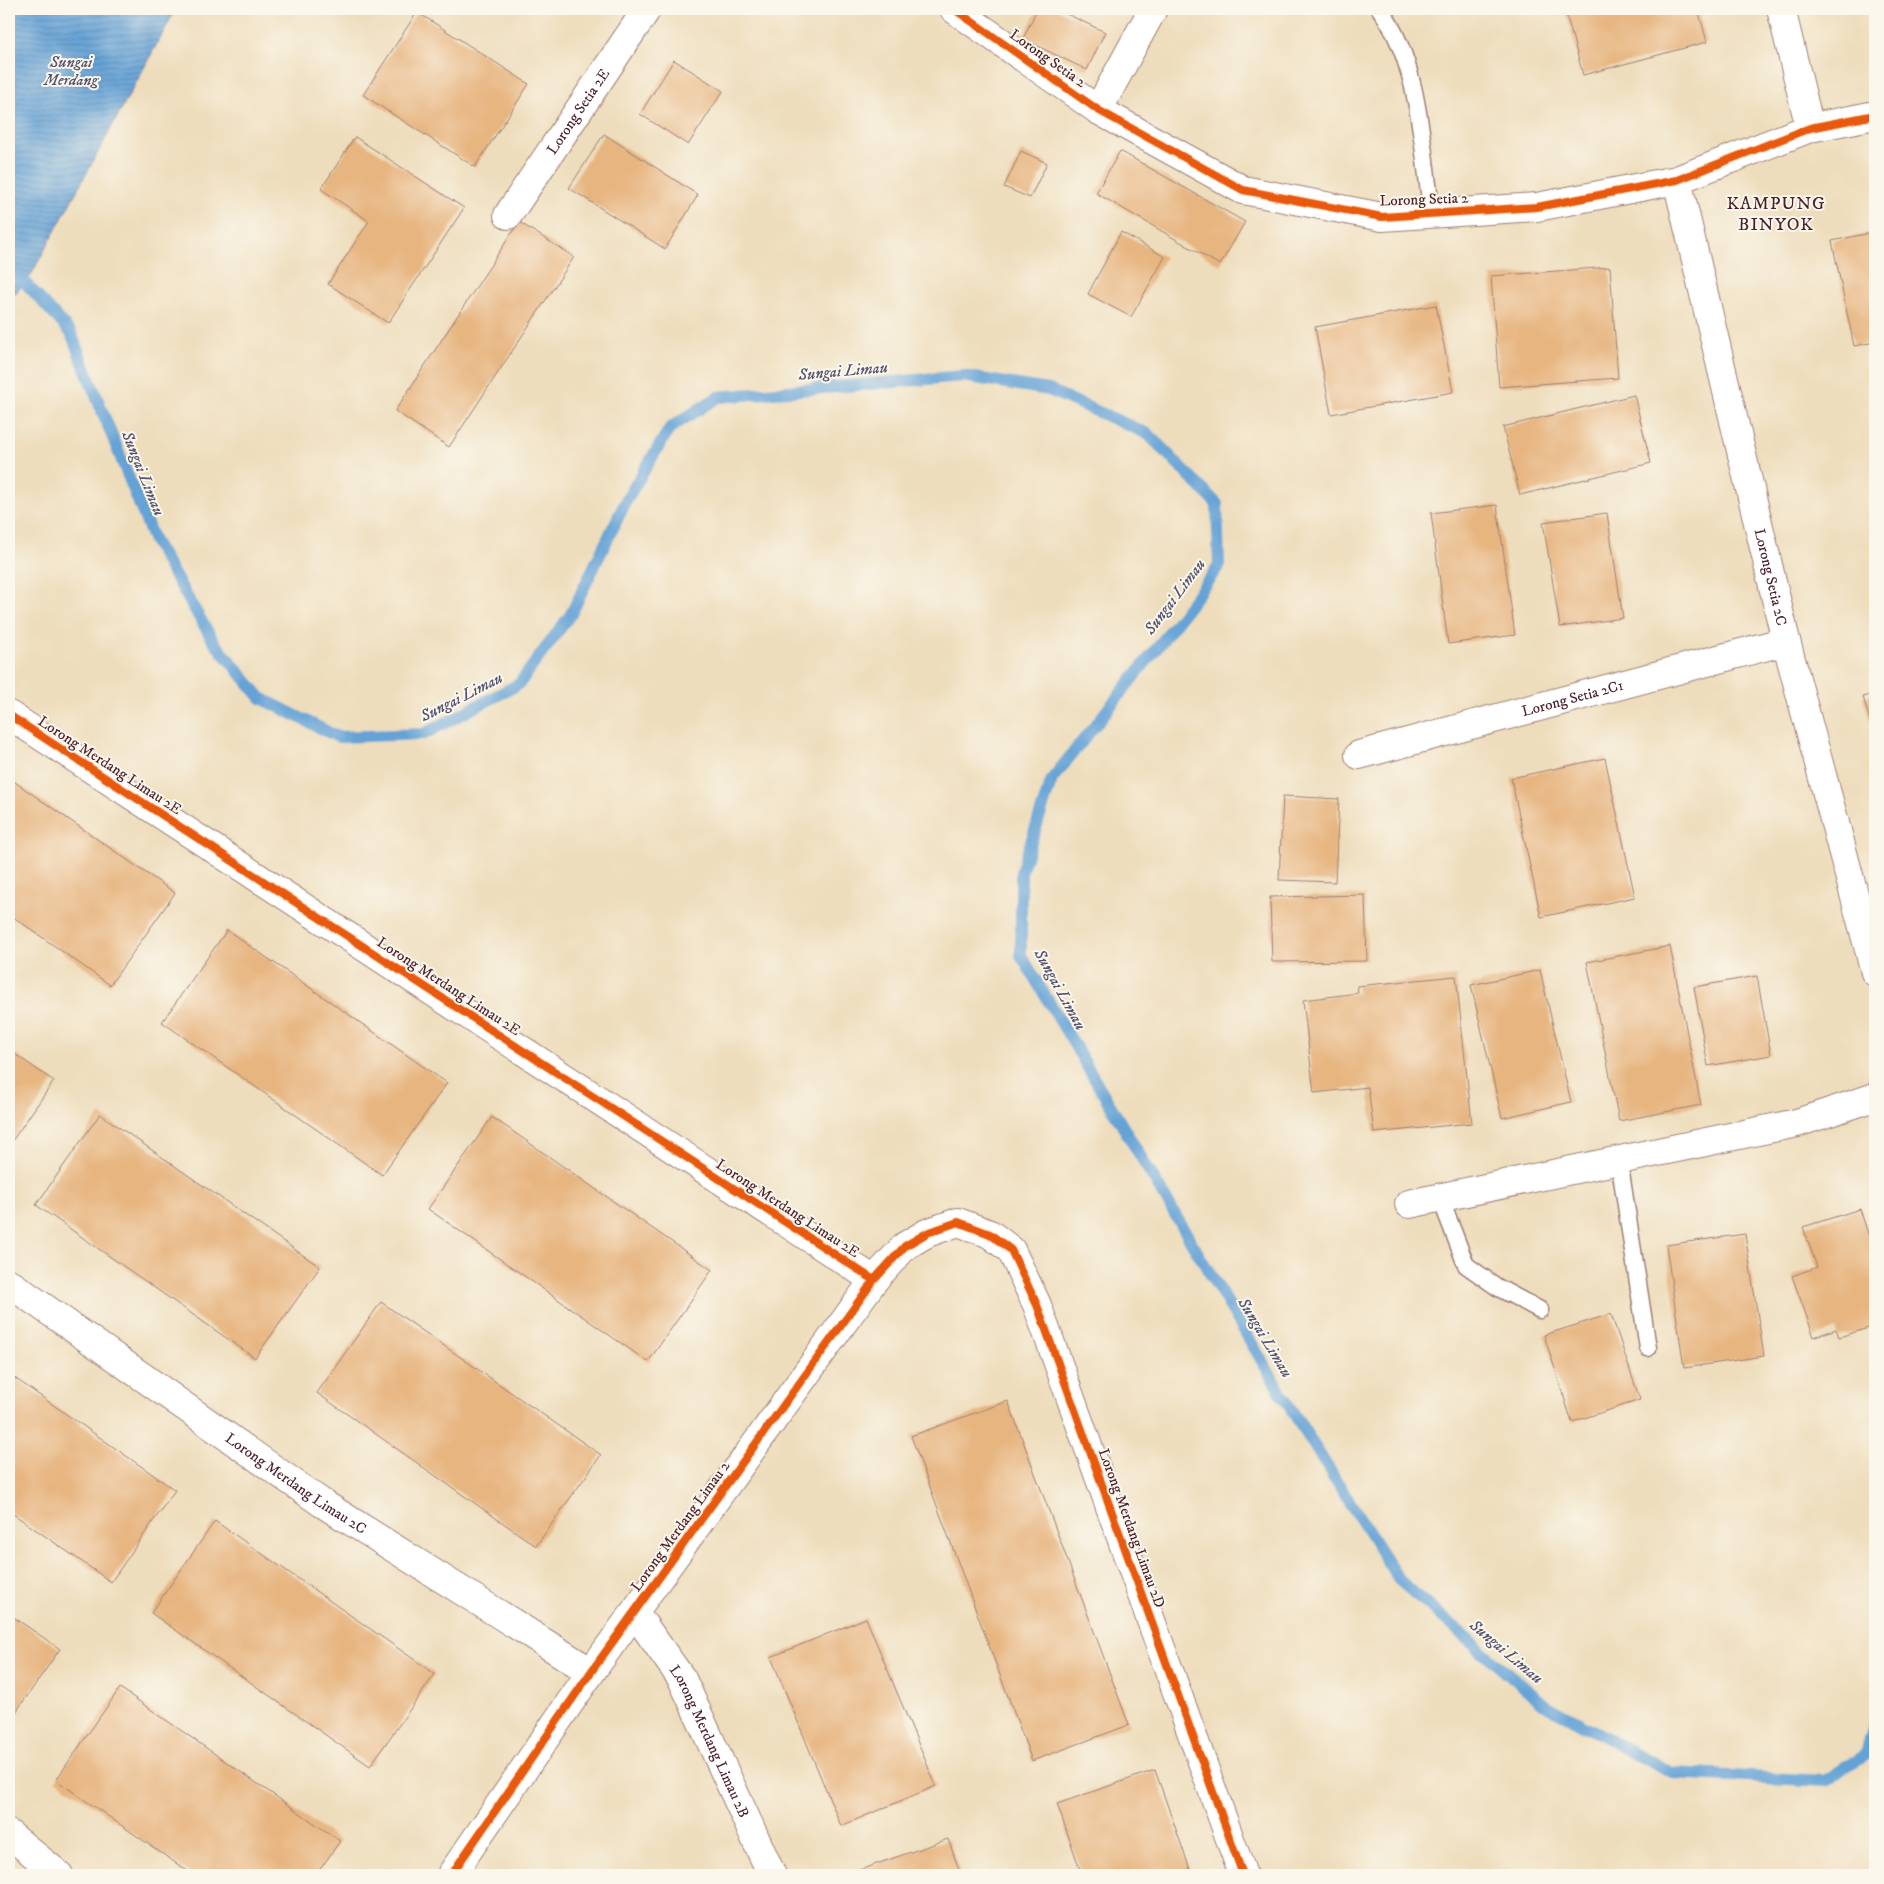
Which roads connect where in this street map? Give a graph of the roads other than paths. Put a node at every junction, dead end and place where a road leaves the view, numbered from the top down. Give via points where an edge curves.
1 (647, 9) edge
2 (954, 9) edge
3 (1152, 9) edge
4 (1380, 9) edge
5 (1781, 9) edge
6 (1098, 110) junction
7 (1875, 114) edge
8 (1810, 128) junction
9 (1676, 180) junction
10 (1432, 214) junction
11 (508, 215) dead end
12 (1786, 640) junction
13 (9, 715) edge
14 (1359, 755) dead end
15 (1875, 972) edge
16 (1875, 1098) edge
17 (1619, 1160) junction
18 (1440, 1197) junction
19 (1409, 1204) dead end
20 (958, 1222) joint
21 (874, 1280) junction
22 (9, 1283) edge
23 (1540, 1310) dead end
24 (1648, 1348) dead end
25 (635, 1613) junction
26 (591, 1672) junction
27 (9, 1834) edge
28 (59, 1875) edge
29 (451, 1875) edge
30 (772, 1875) edge
31 (1242, 1875) edge

1 - 11 street, Lorong Setia 2E
2 - 6 street, Lorong Setia 2
3 - 6 street
4 - 10 lane via 1390,22 1413,82
5 - 8 street
6 - 10 street, Lorong Setia 2 via 1242,190 1382,216
7 - 8 street, Lorong Setia 2
8 - 9 street, Lorong Setia 2
9 - 10 street, Lorong Setia 2 via 1537,207
9 - 12 street, Lorong Setia 2C
12 - 14 street, Lorong Setia 2C1
12 - 15 street, Lorong Setia 2C
13 - 21 street, Lorong Merdang Limau 2E
16 - 17 street via 1797,1123
17 - 18 street
17 - 24 lane
18 - 19 street
18 - 23 lane via 1466,1265 1497,1287
20 - 21 street, Lorong Merdang Limau 2 via 927,1232 905,1246
20 - 31 street, Lorong Merdang Limau 2D via 990,1234 1011,1250 1038,1305
21 - 25 street, Lorong Merdang Limau 2
22 - 26 street, Lorong Merdang Limau 2C via 322,1504
25 - 26 street, Lorong Merdang Limau 2
25 - 30 street, Lorong Merdang Limau 2B via 682,1679
26 - 29 street, Lorong Merdang Limau 2
27 - 28 street

